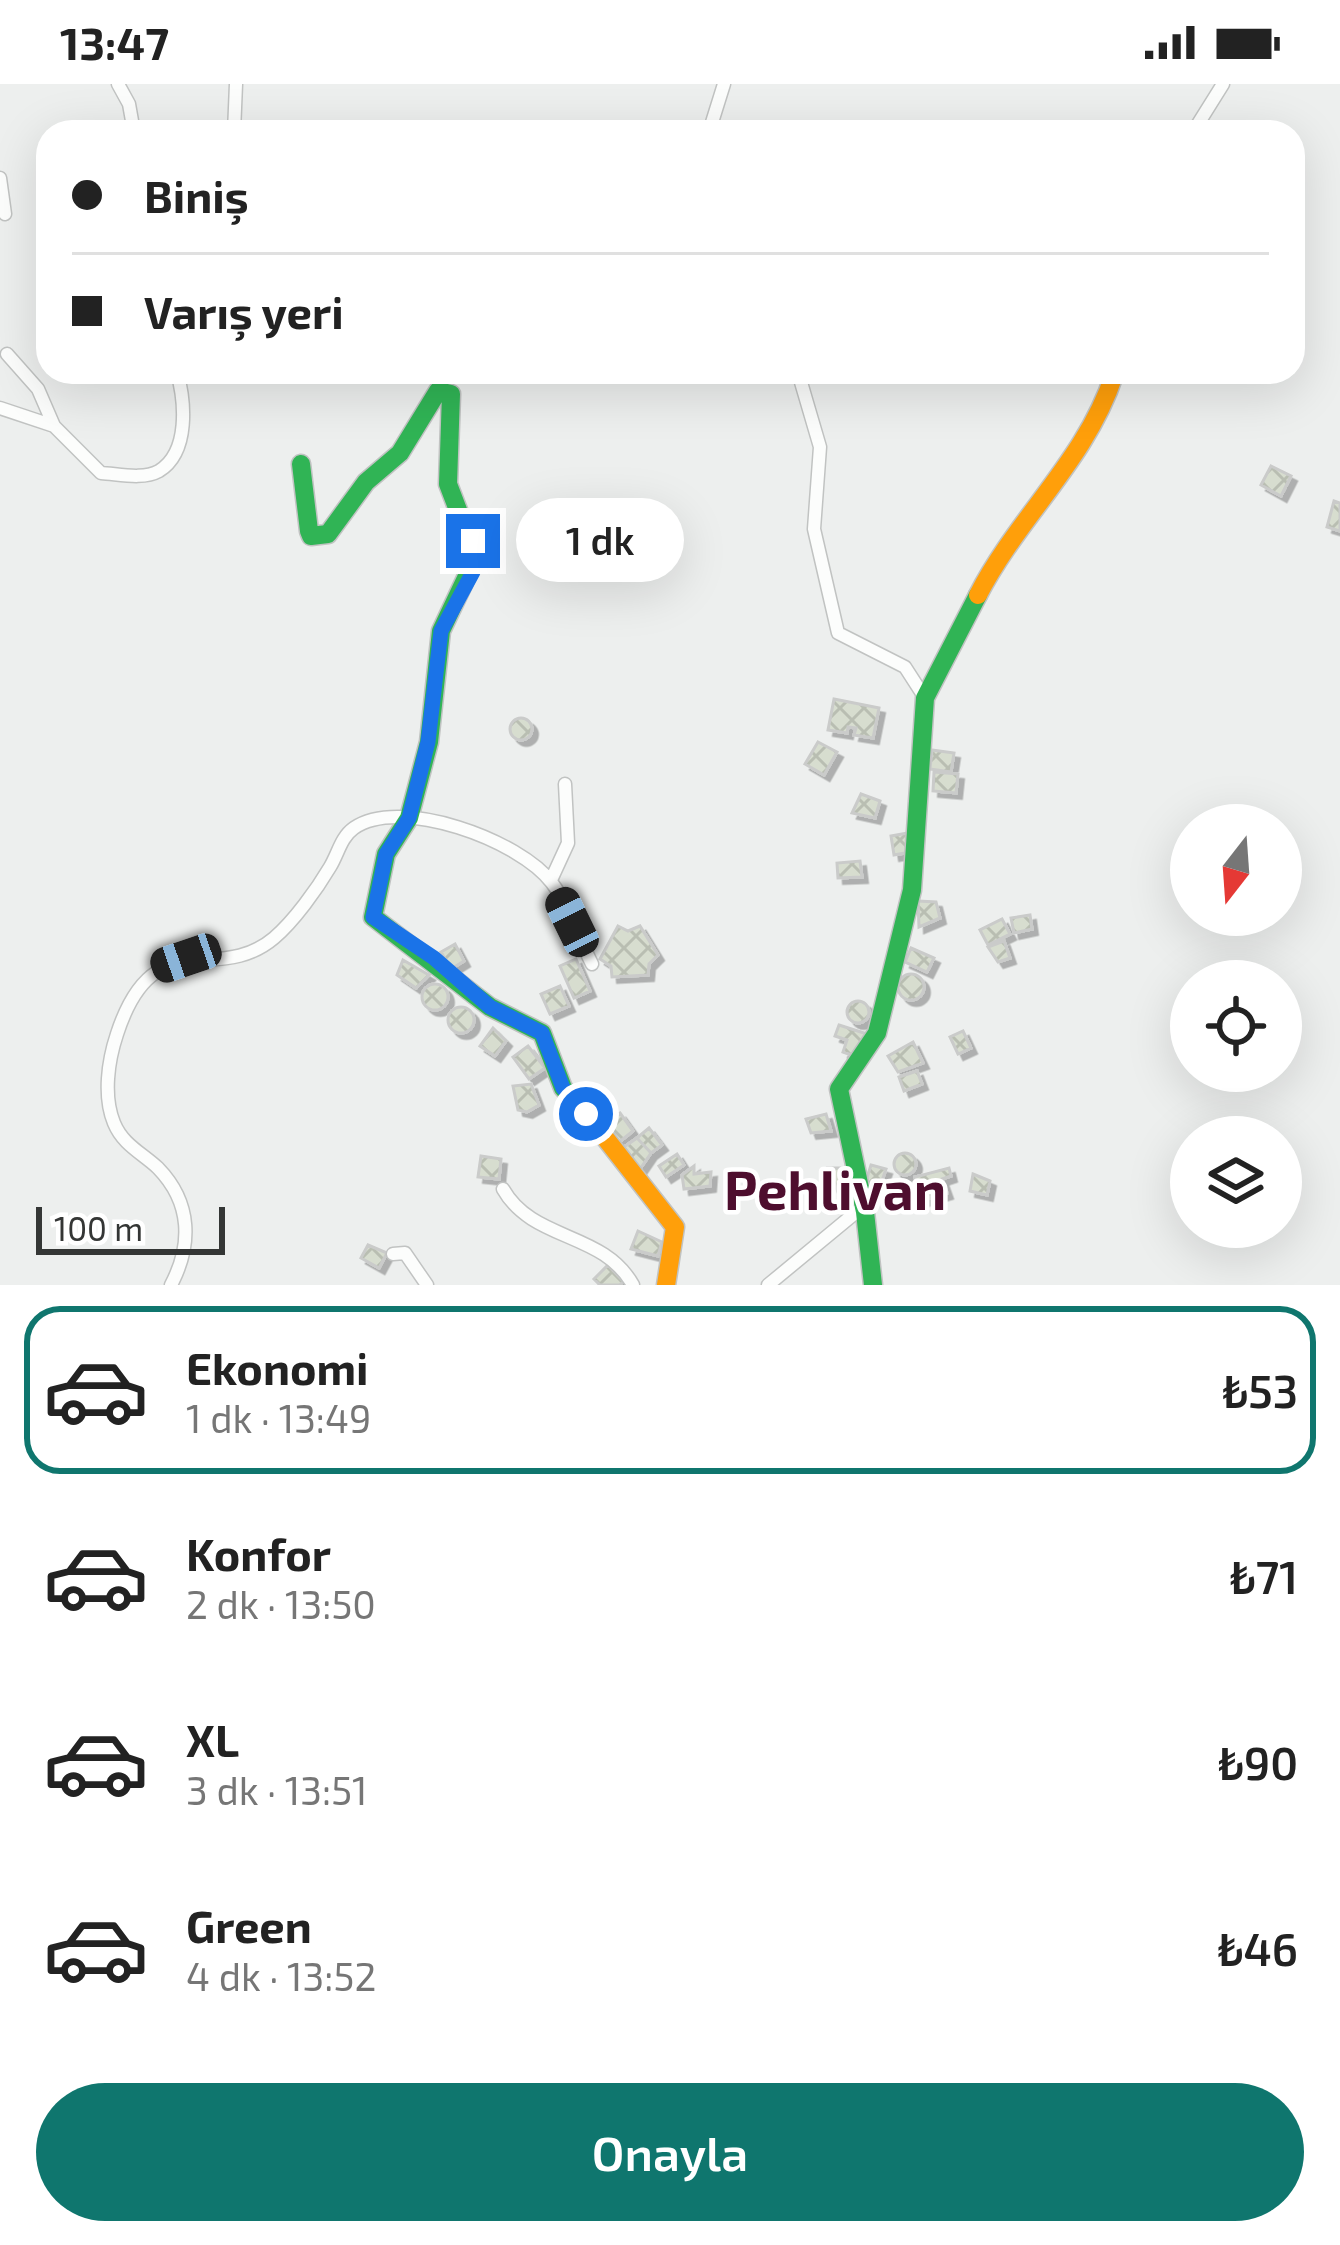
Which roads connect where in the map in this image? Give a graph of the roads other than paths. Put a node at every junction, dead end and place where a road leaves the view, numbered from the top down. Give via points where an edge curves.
1 (118, 84) edge
2 (236, 84) edge
3 (724, 84) edge
4 (1223, 84) edge
5 (132, 120) edge
6 (234, 120) edge
7 (713, 120) edge
8 (1200, 120) edge
9 (0, 178) edge
10 (5, 214) dead end
11 (7, 354) dead end
12 (179, 384) edge
13 (802, 384) edge
14 (1112, 384) edge
15 (0, 408) edge
16 (54, 426) junction
17 (301, 464) dead end
18 (925, 698) junction
19 (565, 784) dead end
20 (409, 818) junction
21 (551, 880) junction
22 (592, 964) dead end
23 (503, 1189) dead end
24 (860, 1210) junction
25 (393, 1254) dead end
26 (171, 1285) edge
27 (427, 1285) edge
28 (633, 1285) edge
29 (665, 1285) edge
30 (768, 1285) edge
31 (873, 1285) edge

1 - 5 street
2 - 6 street
3 - 7 street
4 - 8 street
9 - 10 street
11 - 16 street via 38,389
12 - 16 street via 184,420 157,472 101,473
13 - 18 street via 820,447 814,530 838,633 905,668
14 - 18 street via 1103,419 992,570
15 - 16 street
17 - 20 street via 309,531 328,534 366,482 400,453 438,392 451,394 448,484 476,556 441,631
18 - 24 street via 912,890 877,1033 839,1089
19 - 21 street via 568,843
20 - 21 street via 480,832
20 - 26 street via 392,814 355,828 262,945 160,967 118,1030 108,1071 113,1122 166,1178 186,1223 189,1242
20 - 29 street via 386,854 373,917 490,1007 542,1033 563,1088 675,1228
21 - 22 street
23 - 28 street via 531,1222 612,1257
24 - 30 street
24 - 31 street via 872,1236
25 - 27 street via 405,1253

